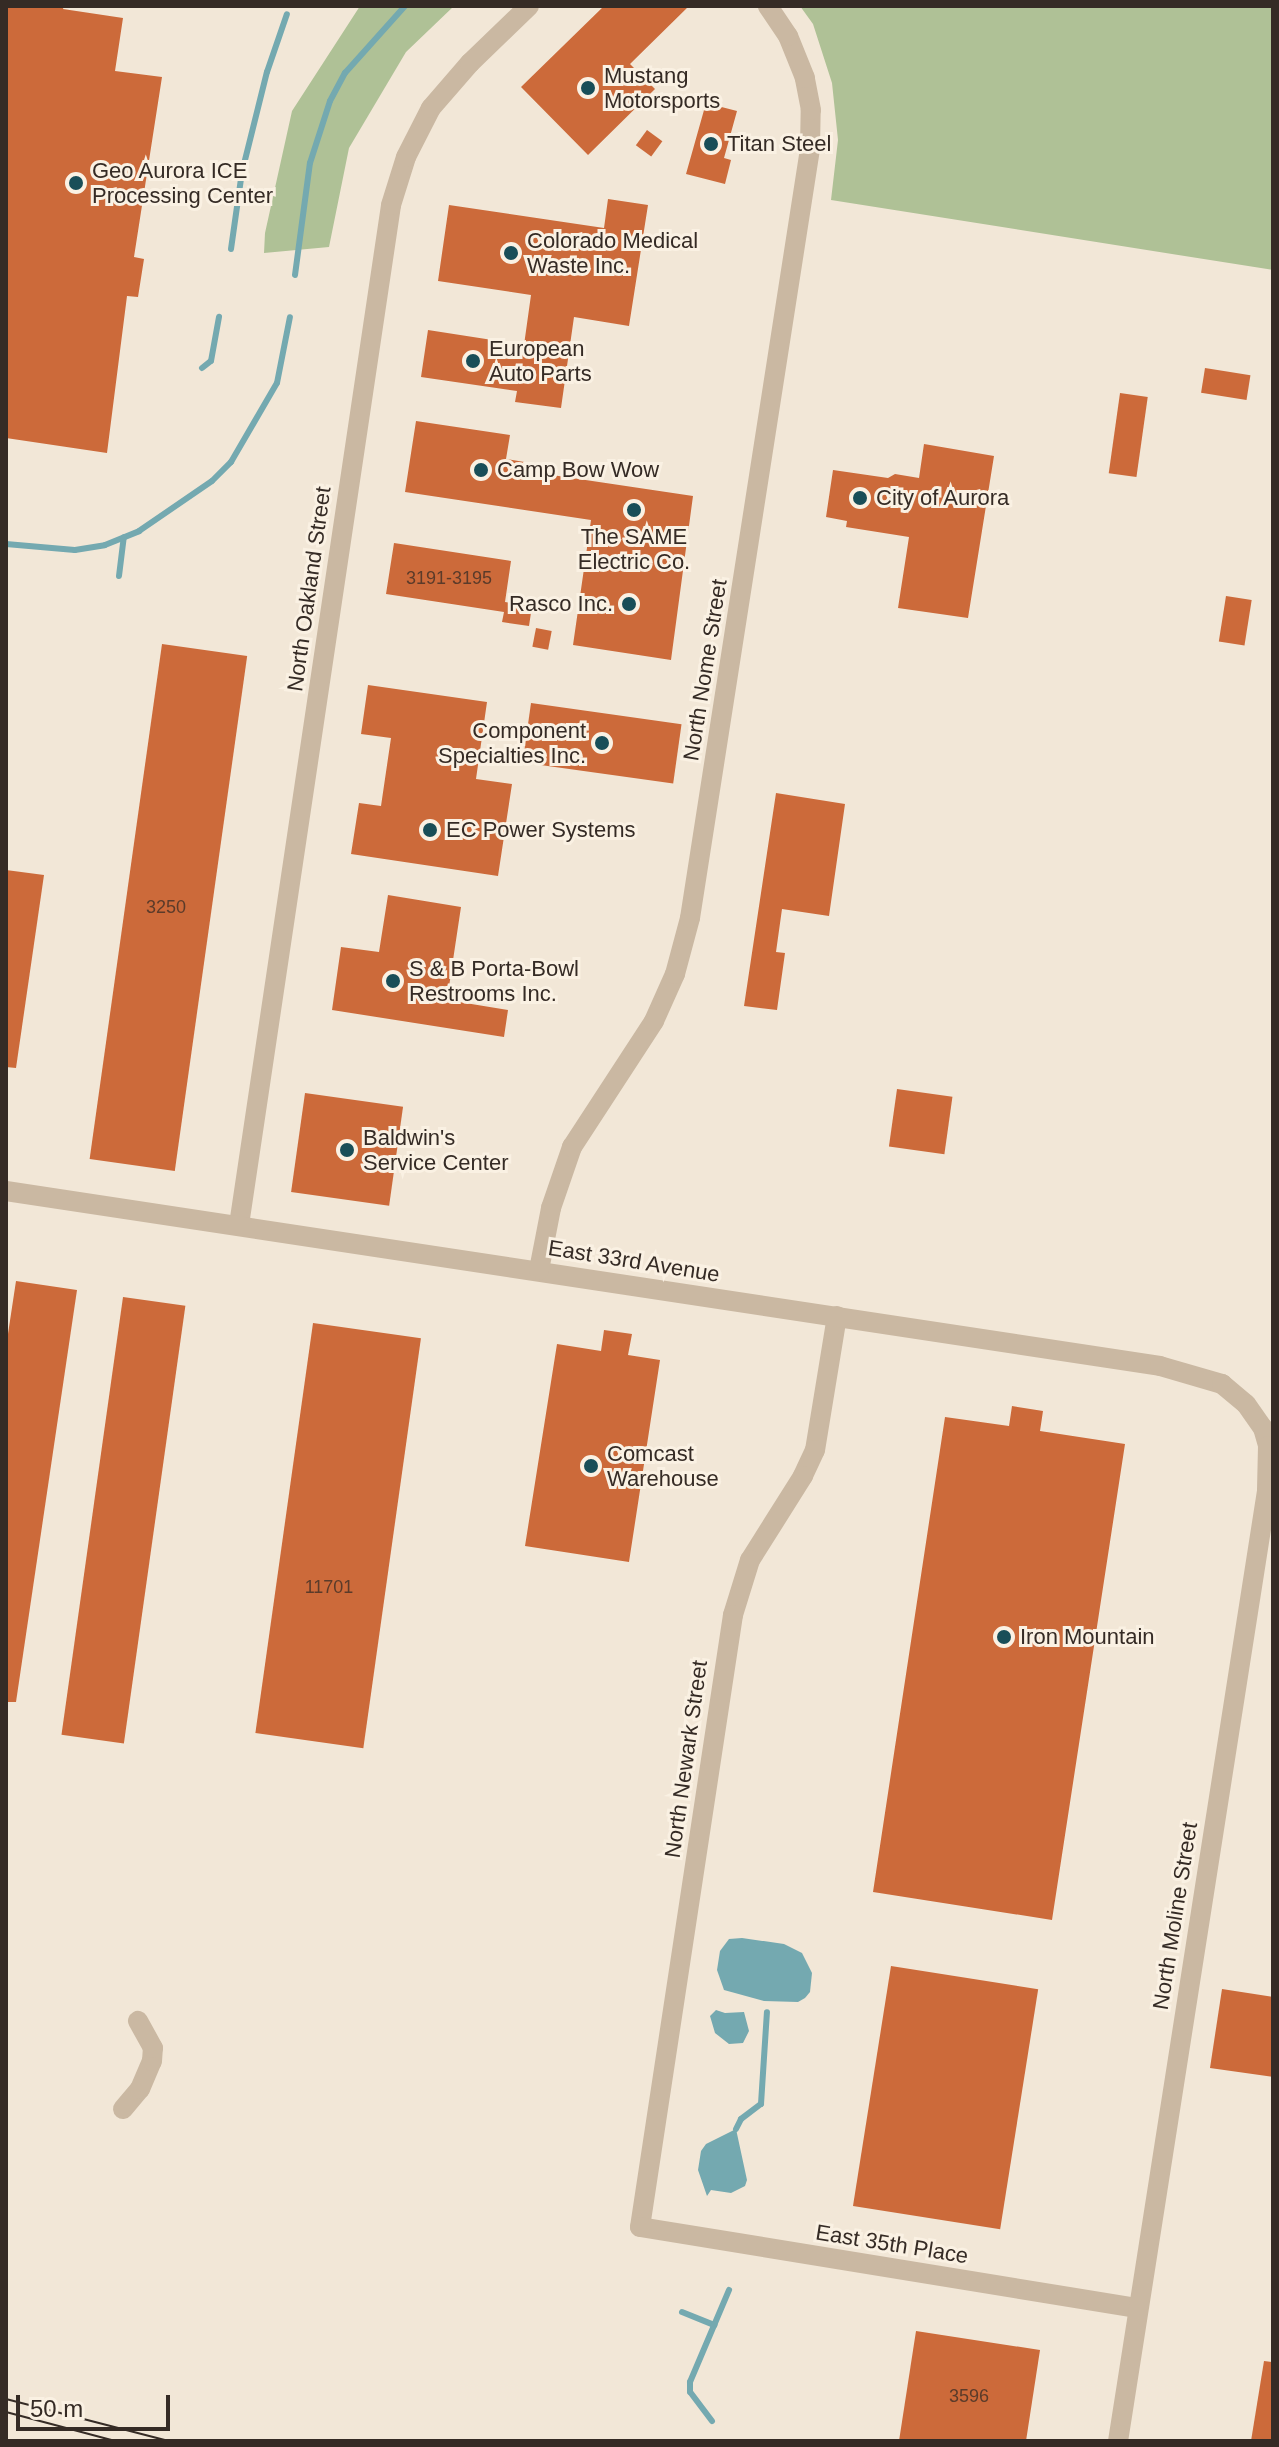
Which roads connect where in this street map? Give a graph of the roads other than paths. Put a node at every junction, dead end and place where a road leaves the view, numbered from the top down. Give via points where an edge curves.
1 (529, 6) edge
2 (768, 6) edge
3 (6, 1191) edge
4 (239, 1225) junction
5 (539, 1270) junction
6 (837, 1316) junction
7 (1246, 1404) joint
8 (138, 2021) dead end
9 (123, 2109) dead end
10 (640, 2227) joint
11 (1137, 2308) junction
12 (1118, 2441) edge

1 - 4 street, North Oakland Street via 461,71 431,108 406,157 391,205
2 - 5 street, North Nome Street via 794,48 809,97 810,149 690,918 675,974 654,1021 572,1147 551,1208
3 - 4 street, East 33rd Avenue
4 - 5 street, East 33rd Avenue
5 - 6 street, East 33rd Avenue
6 - 7 street, East 33rd Avenue via 1160,1366 1222,1384
6 - 10 street, North Newark Street via 812,1457 750,1560 733,1615
7 - 11 street, North Moline Street via 1268,1446 1267,1491
8 - 9 street via 153,2048 152,2061 140,2089
10 - 11 street, East 35th Place
11 - 12 street, North Moline Street

